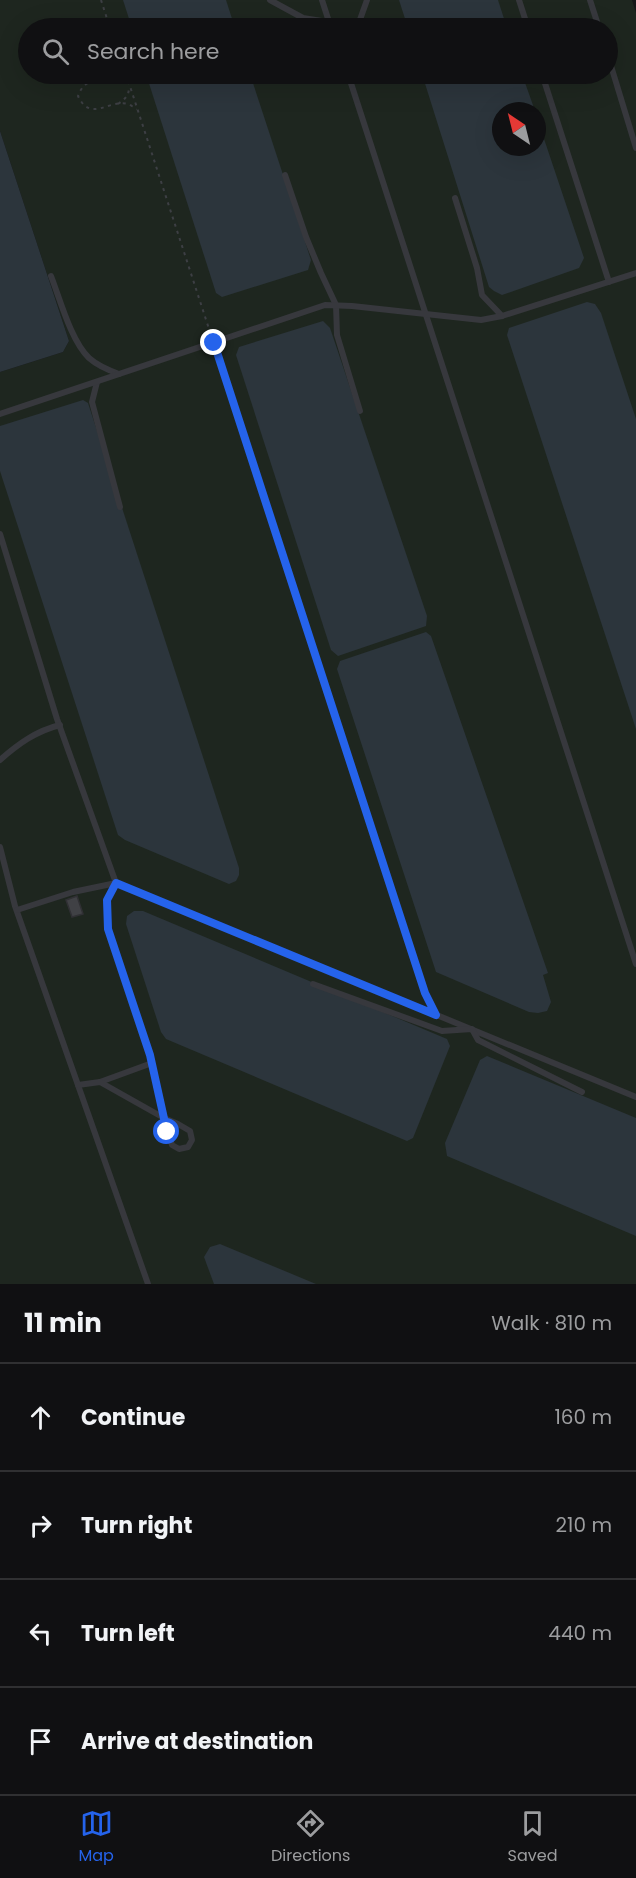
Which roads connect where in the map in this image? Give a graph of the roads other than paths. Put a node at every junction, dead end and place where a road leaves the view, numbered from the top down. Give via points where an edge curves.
1 (270, 0) edge
2 (322, 0) edge
3 (368, 0) edge
4 (519, 0) edge
5 (590, 0) edge
6 (303, 18) edge
7 (327, 18) edge
8 (361, 18) edge
9 (525, 18) edge
10 (596, 18) edge
11 (351, 84) edge
12 (545, 84) edge
13 (617, 84) edge
14 (636, 148) edge
15 (285, 175) dead end
16 (455, 198) dead end
17 (636, 273) edge
18 (51, 276) dead end
19 (609, 282) junction
20 (336, 305) junction
21 (426, 314) junction
22 (502, 316) junction
23 (119, 374) junction
24 (97, 382) junction
25 (360, 411) dead end
26 (0, 414) edge
27 (120, 507) dead end
28 (0, 534) edge
29 (60, 724) junction
30 (0, 760) edge
31 (0, 847) edge
32 (116, 883) junction
33 (17, 910) junction
34 (636, 964) edge
35 (313, 984) dead end
36 (472, 1029) junction
37 (152, 1063) junction
38 (100, 1082) junction
39 (78, 1085) junction
40 (582, 1092) dead end
41 (636, 1097) edge
42 (164, 1118) junction
43 (148, 1284) edge

1 - 6 lane
2 - 7 lane
3 - 8 lane
4 - 9 lane
5 - 10 lane
11 - 21 lane
12 - 19 lane
13 - 14 lane
15 - 20 lane via 306,237
16 - 22 lane via 482,295
17 - 19 lane
18 - 23 lane via 73,334 88,358
19 - 22 lane
20 - 21 lane
20 - 23 lane via 325,305
20 - 25 lane via 337,335
21 - 22 lane via 481,320
21 - 34 lane
23 - 24 lane
24 - 26 lane
24 - 27 lane via 92,402
28 - 29 lane
29 - 30 lane via 16,746
29 - 32 lane
31 - 33 lane
32 - 33 lane
32 - 36 lane
32 - 37 lane via 107,900 108,929
33 - 39 lane
35 - 36 lane via 442,1031
36 - 40 lane via 478,1040
36 - 41 lane
37 - 38 lane
37 - 42 lane
38 - 39 lane
38 - 42 lane
39 - 43 lane
42 - 42 lane via 172,1145 179,1149 188,1147 192,1140 188,1128

